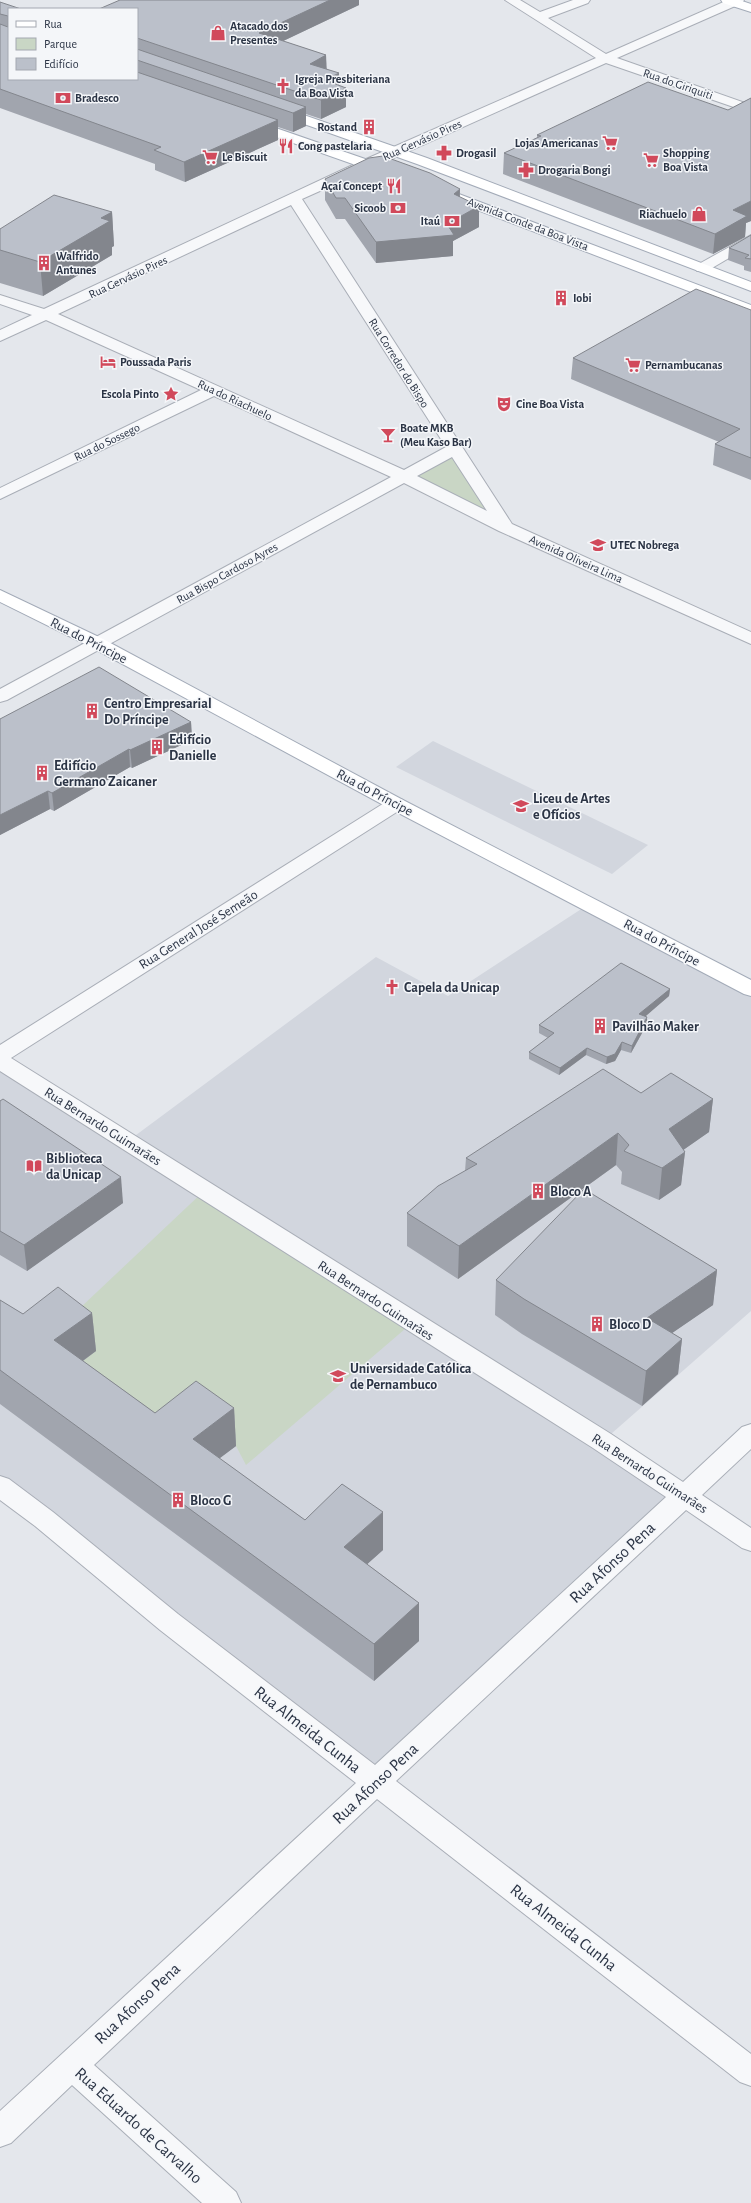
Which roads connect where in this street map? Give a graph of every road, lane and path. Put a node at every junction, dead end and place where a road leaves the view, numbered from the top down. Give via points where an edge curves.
1 (511, 0) edge
2 (584, 0) edge
3 (732, 1) edge
4 (751, 8) edge
5 (539, 17) junction
6 (606, 59) junction
7 (264, 105) edge
8 (751, 109) edge
9 (235, 118) edge
10 (397, 151) junction
11 (366, 164) junction
12 (389, 172) junction
13 (337, 177) junction
14 (404, 177) edge
15 (441, 191) edge
16 (294, 198) junction
17 (751, 239) edge
18 (702, 268) junction
19 (751, 288) edge
20 (0, 298) edge
21 (751, 310) edge
22 (48, 314) junction
23 (0, 336) edge
24 (214, 390) junction
25 (453, 450) junction
26 (403, 476) junction
27 (0, 494) edge
28 (505, 527) junction
29 (0, 595) edge
30 (751, 639) edge
31 (97, 643) junction
32 (0, 696) edge
33 (396, 804) junction
34 (751, 989) edge
35 (0, 1055) edge
36 (0, 1062) edge
37 (751, 1434) edge
38 (0, 1486) edge
39 (684, 1494) junction
40 (751, 1540) edge
41 (376, 1782) junction
42 (71, 2064) junction
43 (751, 2072) edge
44 (0, 2132) edge
45 (225, 2203) edge

1 - 5 street, Rua do Giriquiti
2 - 5 street
3 - 4 main road
3 - 6 street, Rua Gervásio Pires
5 - 6 street, Rua do Giriquiti
6 - 8 street, Rua do Giriquiti
6 - 10 street, Rua Gervásio Pires
7 - 10 main road, Avenida Conde da Boa Vista
9 - 11 main road
10 - 11 street, Rua Gervásio Pires
10 - 18 main road, Avenida Conde da Boa Vista
11 - 12 main road
11 - 13 street, Rua Gervásio Pires
12 - 13 main road
12 - 14 main road
13 - 16 street, Rua Gervásio Pires
15 - 21 main road, Avenida Conde da Boa Vista
16 - 22 street, Rua Gervásio Pires
16 - 25 street, Rua Corredor do Bispo
17 - 18 street
18 - 19 main road, Avenida Conde da Boa Vista
20 - 22 street, Rua do Riachuelo
22 - 23 street, Rua Gervásio Pires
22 - 24 street, Rua do Riachuelo
24 - 26 street, Rua do Riachuelo
24 - 27 street, Rua do Sossego
25 - 26 street, Rua Bispo Cardoso Ayres
25 - 28 street, Rua Corredor do Bispo
26 - 28 street, Avenida Oliveira Lima
26 - 31 street, Rua Bispo Cardoso Ayres
28 - 30 street, Avenida Oliveira Lima
29 - 31 main road, Rua do Príncipe
31 - 32 street, Rua Bispo Cardoso Ayres
31 - 33 main road, Rua do Príncipe
33 - 34 main road, Rua do Príncipe
33 - 35 street, Rua General José Semeão
36 - 39 street, Rua Bernardo Guimarães
37 - 39 street, Rua Afonso Pena
38 - 41 street, Rua Almeida Cunha via 175,1627
39 - 40 street, Rua Bernardo Guimarães
39 - 41 street, Rua Afonso Pena
41 - 42 street, Rua Afonso Pena
41 - 43 street, Rua Almeida Cunha
42 - 44 street, Rua Afonso Pena
42 - 45 street, Rua Eduardo de Carvalho

